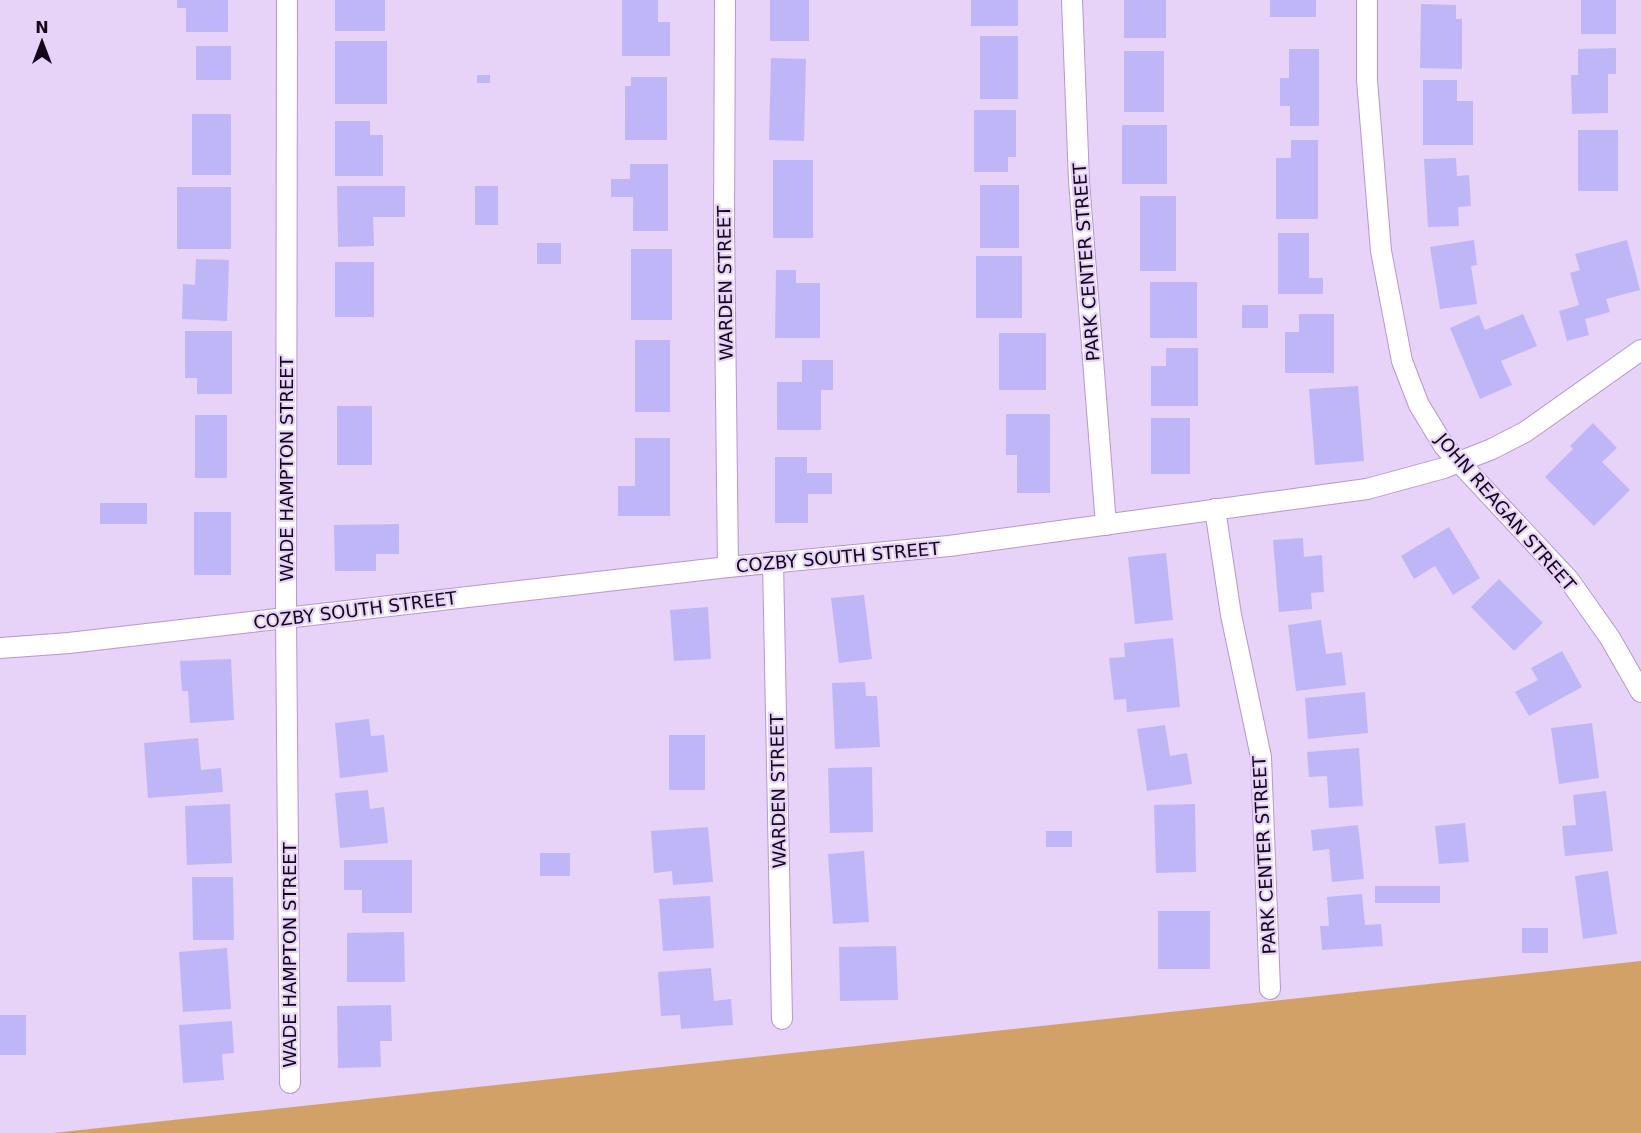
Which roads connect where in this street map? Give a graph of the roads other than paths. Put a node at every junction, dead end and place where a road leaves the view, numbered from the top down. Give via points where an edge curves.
1 (287, 0) edge
2 (725, 0) edge
3 (1072, 0) edge
4 (1367, 0) edge
5 (1641, 350) edge
6 (1459, 462) junction
7 (1215, 509) junction
8 (1106, 525) junction
9 (773, 562) junction
10 (728, 567) junction
11 (286, 618) junction
12 (0, 648) edge
13 (1641, 692) edge
14 (1270, 989) dead end
15 (782, 1019) dead end
16 (290, 1083) dead end

1 - 11 street, WADE HAMPTON STREET
2 - 10 street, WARDEN STREET
3 - 8 street, PARK CENTER STREET via 1079,181
4 - 6 street, JOHN REAGAN STREET via 1367,80 1381,251 1400,350 1419,405 1444,446
5 - 6 street, COZBY SOUTH STREET via 1525,432
6 - 7 street, COZBY SOUTH STREET via 1367,489
6 - 13 street, JOHN REAGAN STREET via 1569,580 1610,638
7 - 8 street, COZBY SOUTH STREET
7 - 14 street, PARK CENTER STREET via 1231,615 1261,757
8 - 9 street, COZBY SOUTH STREET via 949,546
9 - 10 street, COZBY SOUTH STREET
9 - 15 street, WARDEN STREET
10 - 11 street, COZBY SOUTH STREET
11 - 12 street, COZBY SOUTH STREET
11 - 16 street, WADE HAMPTON STREET

